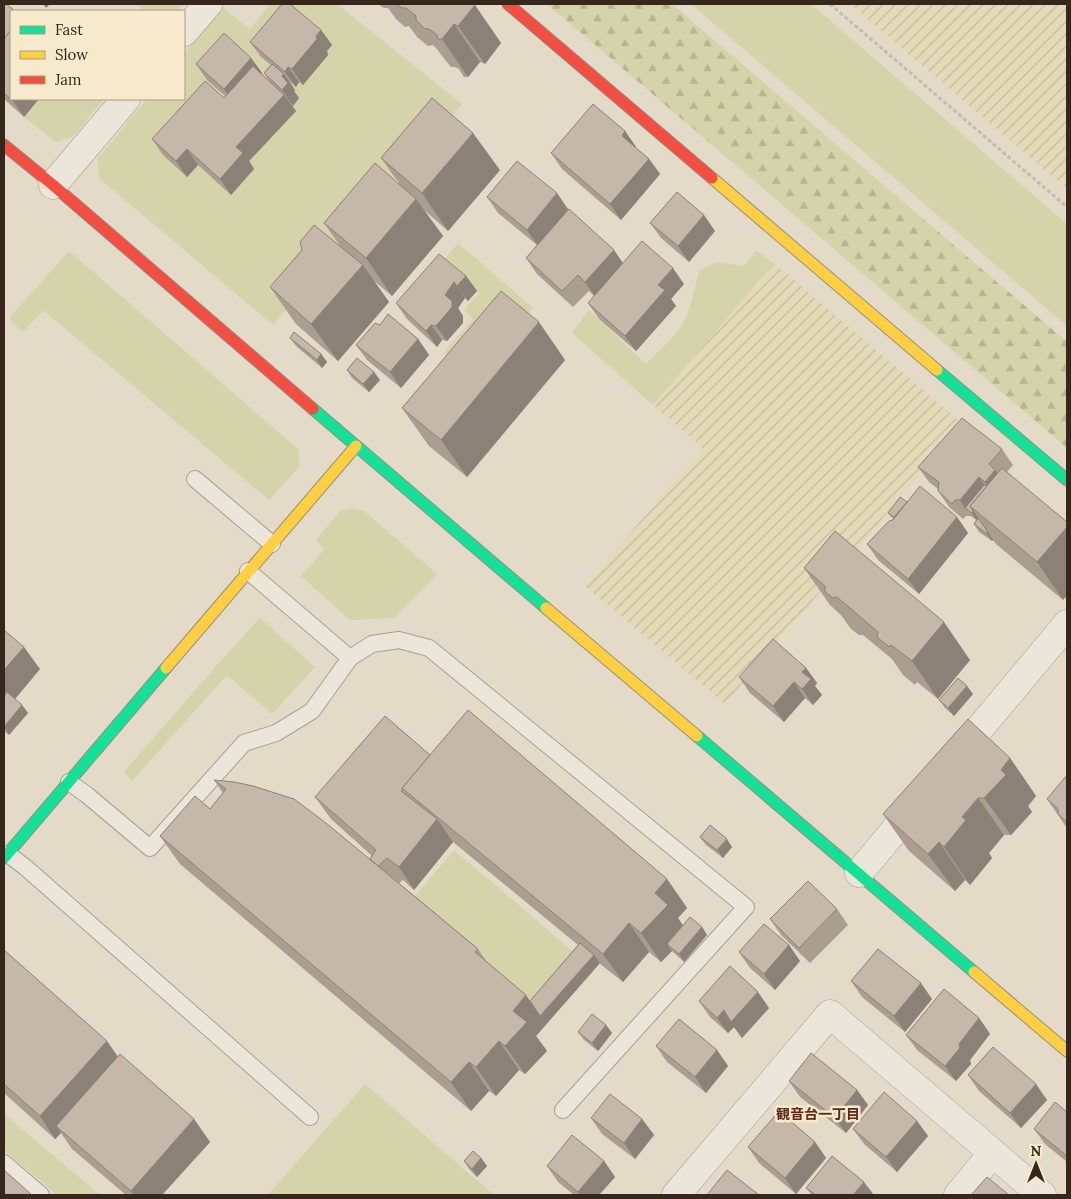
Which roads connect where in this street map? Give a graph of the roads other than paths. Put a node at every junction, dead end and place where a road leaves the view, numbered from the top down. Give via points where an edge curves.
1 (208, 4) edge
2 (508, 4) edge
3 (185, 31) edge
4 (125, 100) edge
5 (4, 145) edge
6 (53, 185) junction
7 (356, 446) junction
8 (195, 479) dead end
9 (1067, 480) edge
10 (272, 544) junction
11 (248, 571) junction
12 (1067, 624) edge
13 (350, 658) junction
14 (69, 782) junction
15 (6, 856) edge
16 (859, 873) junction
17 (1067, 1051) edge
18 (563, 1110) dead end
19 (310, 1117) dead end
20 (993, 1153) junction
21 (4, 1163) edge
22 (41, 1195) edge
23 (676, 1195) edge
24 (958, 1195) edge
25 (1042, 1195) edge

1 - 3 street
2 - 9 street
4 - 6 street
5 - 6 street
6 - 7 street
7 - 10 street
7 - 16 street
8 - 10 lane
10 - 11 street
11 - 13 lane
11 - 14 street
12 - 16 street
13 - 14 lane via 312,711 276,733 244,743 150,848
13 - 18 lane via 372,644 400,640 429,648 746,906
14 - 15 street
15 - 19 lane via 25,867
16 - 17 street
20 - 23 street via 830,1014
20 - 24 street
20 - 25 street
21 - 22 lane

